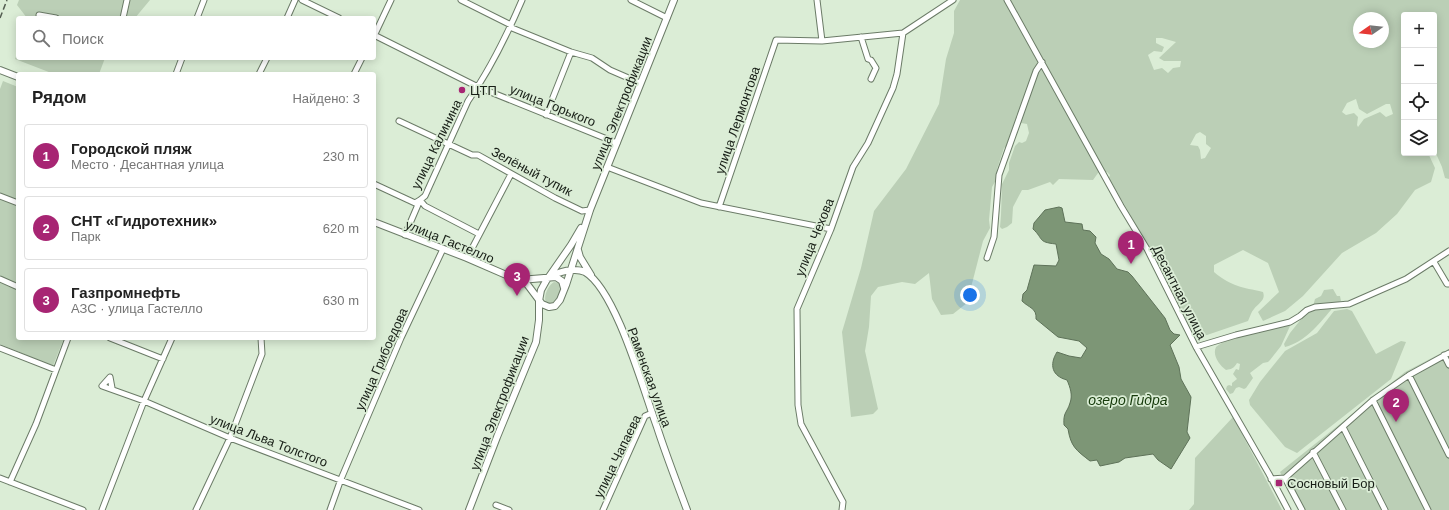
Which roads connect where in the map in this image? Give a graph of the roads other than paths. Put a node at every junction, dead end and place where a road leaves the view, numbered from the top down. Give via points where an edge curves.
1 (127, 0) edge
2 (204, 0) edge
3 (295, 0) edge
4 (302, 0) edge
5 (391, 0) edge
6 (461, 0) edge
7 (522, 0) edge
8 (631, 0) edge
9 (674, 0) edge
10 (817, 0) edge
11 (954, 0) edge
12 (1007, 0) edge
13 (39, 15) dead end
14 (45, 16) edge
15 (123, 16) edge
16 (198, 16) edge
17 (287, 16) edge
18 (335, 16) edge
19 (667, 18) junction
20 (511, 25) junction
21 (376, 32) edge
22 (903, 33) junction
23 (376, 37) edge
24 (861, 37) junction
25 (822, 41) junction
26 (571, 52) junction
27 (181, 60) edge
28 (266, 60) edge
29 (361, 60) edge
30 (1042, 62) junction
31 (2, 71) edge
32 (177, 72) edge
33 (260, 72) edge
34 (355, 72) edge
35 (16, 76) edge
36 (871, 79) dead end
37 (640, 83) junction
38 (478, 87) junction
39 (546, 115) junction
40 (399, 121) dead end
41 (616, 143) junction
42 (448, 144) junction
43 (607, 167) junction
44 (511, 174) junction
45 (376, 185) edge
46 (0, 196) edge
47 (420, 200) junction
48 (16, 202) edge
49 (719, 207) junction
50 (589, 212) junction
51 (376, 223) edge
52 (831, 229) junction
53 (480, 234) junction
54 (405, 235) junction
55 (443, 249) junction
56 (578, 249) junction
57 (1449, 251) edge
58 (468, 258) junction
59 (987, 258) dead end
60 (1434, 262) junction
61 (571, 271) junction
62 (548, 277) junction
63 (0, 279) edge
64 (519, 280) junction
65 (1449, 284) edge
66 (598, 285) junction
67 (16, 286) edge
68 (564, 290) junction
69 (539, 301) junction
70 (67, 340) edge
71 (115, 340) edge
72 (171, 340) edge
73 (261, 340) edge
74 (1196, 347) junction
75 (0, 348) edge
76 (1447, 354) edge
77 (163, 359) junction
78 (1449, 365) edge
79 (56, 370) junction
80 (1409, 375) junction
81 (112, 388) dead end
82 (144, 400) junction
83 (1373, 400) junction
84 (652, 413) junction
85 (1343, 427) junction
86 (230, 438) junction
87 (1313, 452) junction
88 (1449, 455) edge
89 (0, 478) edge
90 (1285, 478) junction
91 (341, 479) junction
92 (1271, 479) junction
93 (10, 482) junction
94 (496, 505) dead end
95 (83, 510) edge
96 (102, 510) edge
97 (196, 510) edge
98 (330, 510) edge
99 (419, 510) edge
100 (469, 510) edge
101 (509, 510) edge
102 (603, 510) edge
103 (687, 510) edge
104 (842, 510) edge
105 (1288, 510) edge
106 (1302, 510) edge
107 (1343, 510) edge
108 (1385, 510) edge
109 (1428, 510) edge

1 - 15 street
2 - 16 street
3 - 17 street
4 - 18 street
5 - 21 street
6 - 20 street
7 - 20 street, улица Калинина
8 - 19 street
9 - 19 main road, улица Электрофикации
10 - 25 street
11 - 22 street
12 - 30 street, Десантная улица
13 - 14 street
19 - 37 main road, улица Электрофикации
20 - 26 street via 512,28
20 - 38 street, улица Калинина
22 - 24 street
22 - 52 street, улица Чехова via 898,74 868,143 854,167
23 - 38 street, улица Горького
24 - 25 street
24 - 36 street via 868,59 876,68
25 - 49 street, улица Лермонтова via 776,40
26 - 37 street via 592,58 610,70
26 - 39 street
27 - 32 street
28 - 33 street
29 - 34 street
30 - 59 street via 1036,71 999,175 994,237
30 - 74 street, Десантная улица via 1147,249
31 - 35 main road
37 - 41 main road, улица Электрофикации
38 - 39 street, улица Горького
38 - 42 street, улица Калинина via 468,101
39 - 41 street, улица Горького
40 - 42 street, Зелёный тупик
41 - 43 main road, улица Электрофикации
42 - 44 street, Зелёный тупик via 472,156 478,155
42 - 47 street, улица Калинина via 425,196
43 - 49 street via 694,201
43 - 50 main road, улица Электрофикации
44 - 50 street, Зелёный тупик via 555,198
44 - 53 street
45 - 47 street via 415,203
46 - 48 street
47 - 53 street via 425,206
47 - 54 street, улица Калинина
49 - 52 street
50 - 56 main road
50 - 62 main road via 574,240
51 - 54 main road, улица Гастелло
52 - 104 street, улица Чехова via 797,309 798,405 801,424 843,502
53 - 58 street
54 - 55 main road, улица Гастелло
55 - 58 main road, улица Гастелло
55 - 91 street, улица Грибоедова via 401,338
56 - 61 main road
56 - 66 main road via 583,263
57 - 60 street
58 - 64 main road, улица Гастелло
60 - 65 street
60 - 74 street via 1406,279 1349,304 1315,307 1290,322
61 - 62 main road, улица Гастелло via 559,272
61 - 66 main road, Раменская улица via 584,272
61 - 68 main road
62 - 64 main road, улица Гастелло
62 - 68 main road via 560,279
62 - 69 main road
63 - 67 street
64 - 69 main road, улица Гастелло via 529,285
66 - 84 main road, Раменская улица via 610,303 625,338
68 - 69 main road via 555,306 545,306
69 - 100 main road, улица Электрофикации via 536,342
70 - 79 street
71 - 77 street
72 - 77 street
73 - 86 street via 262,354
74 - 92 street, Десантная улица
75 - 79 street
76 - 78 street
76 - 80 street
77 - 82 street
79 - 93 street via 36,424
80 - 83 street
80 - 88 street
81 - 82 street, улица Льва Толстого
82 - 86 street, улица Льва Толстого
82 - 96 street
83 - 85 street
83 - 109 street
84 - 102 street, улица Чапаева via 645,416
84 - 103 main road, Раменская улица
85 - 87 street
85 - 108 street
86 - 91 street, улица Льва Толстого
86 - 97 street
87 - 90 street
87 - 107 street
89 - 93 street
90 - 92 street
90 - 106 street
91 - 98 street, улица Грибоедова
91 - 99 street, улица Льва Толстого
92 - 105 street, Десантная улица
93 - 95 street
94 - 101 street

